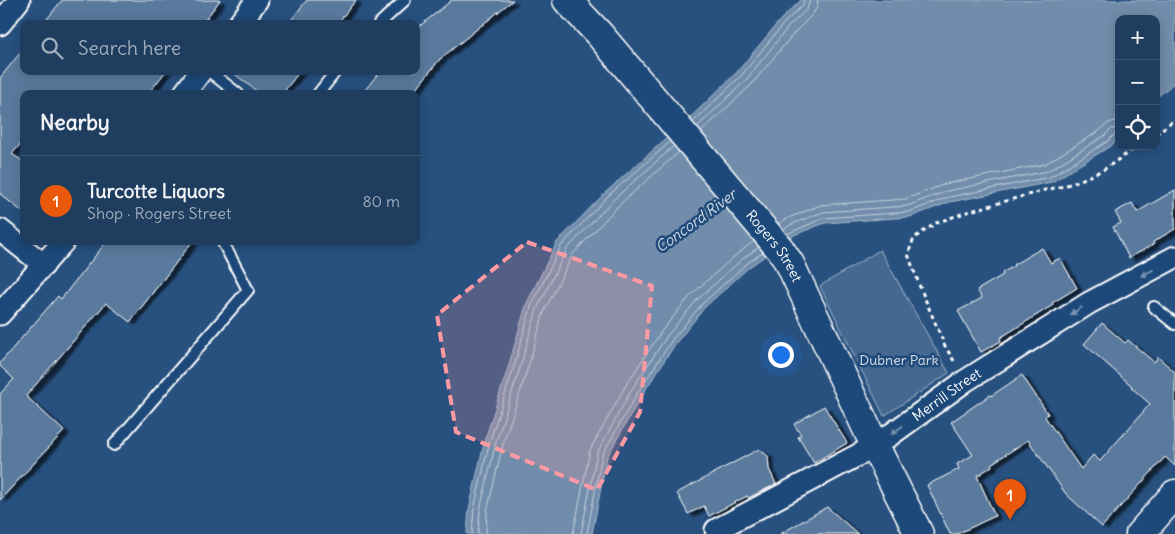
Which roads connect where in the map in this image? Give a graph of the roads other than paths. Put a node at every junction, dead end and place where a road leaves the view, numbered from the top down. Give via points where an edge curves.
1 (19, 0) edge
2 (258, 0) edge
3 (406, 0) edge
4 (567, 0) edge
5 (242, 20) edge
6 (384, 20) edge
7 (0, 24) edge
8 (198, 75) edge
9 (215, 75) edge
10 (333, 75) edge
11 (187, 90) edge
12 (233, 90) edge
13 (321, 90) edge
14 (0, 230) edge
15 (61, 245) edge
16 (224, 245) edge
17 (1175, 258) edge
18 (44, 265) junction
19 (1154, 307) dead end
20 (0, 314) edge
21 (1175, 324) edge
22 (114, 445) dead end
23 (875, 446) junction
24 (1175, 494) edge
25 (716, 530) dead end
26 (919, 534) edge
27 (1140, 534) edge

1 - 7 street
2 - 5 street
3 - 6 lane
4 - 23 street, Rogers Street via 780,249
8 - 11 street
9 - 12 lane
10 - 13 lane
14 - 18 street
15 - 18 street
16 - 22 lane via 248,290
17 -> 23 street, Merrill Street via 1089,303 965,381
18 - 20 street
19 - 21 lane
23 - 25 street, Merrill Street
23 - 26 street, Rogers Street
24 - 27 street

